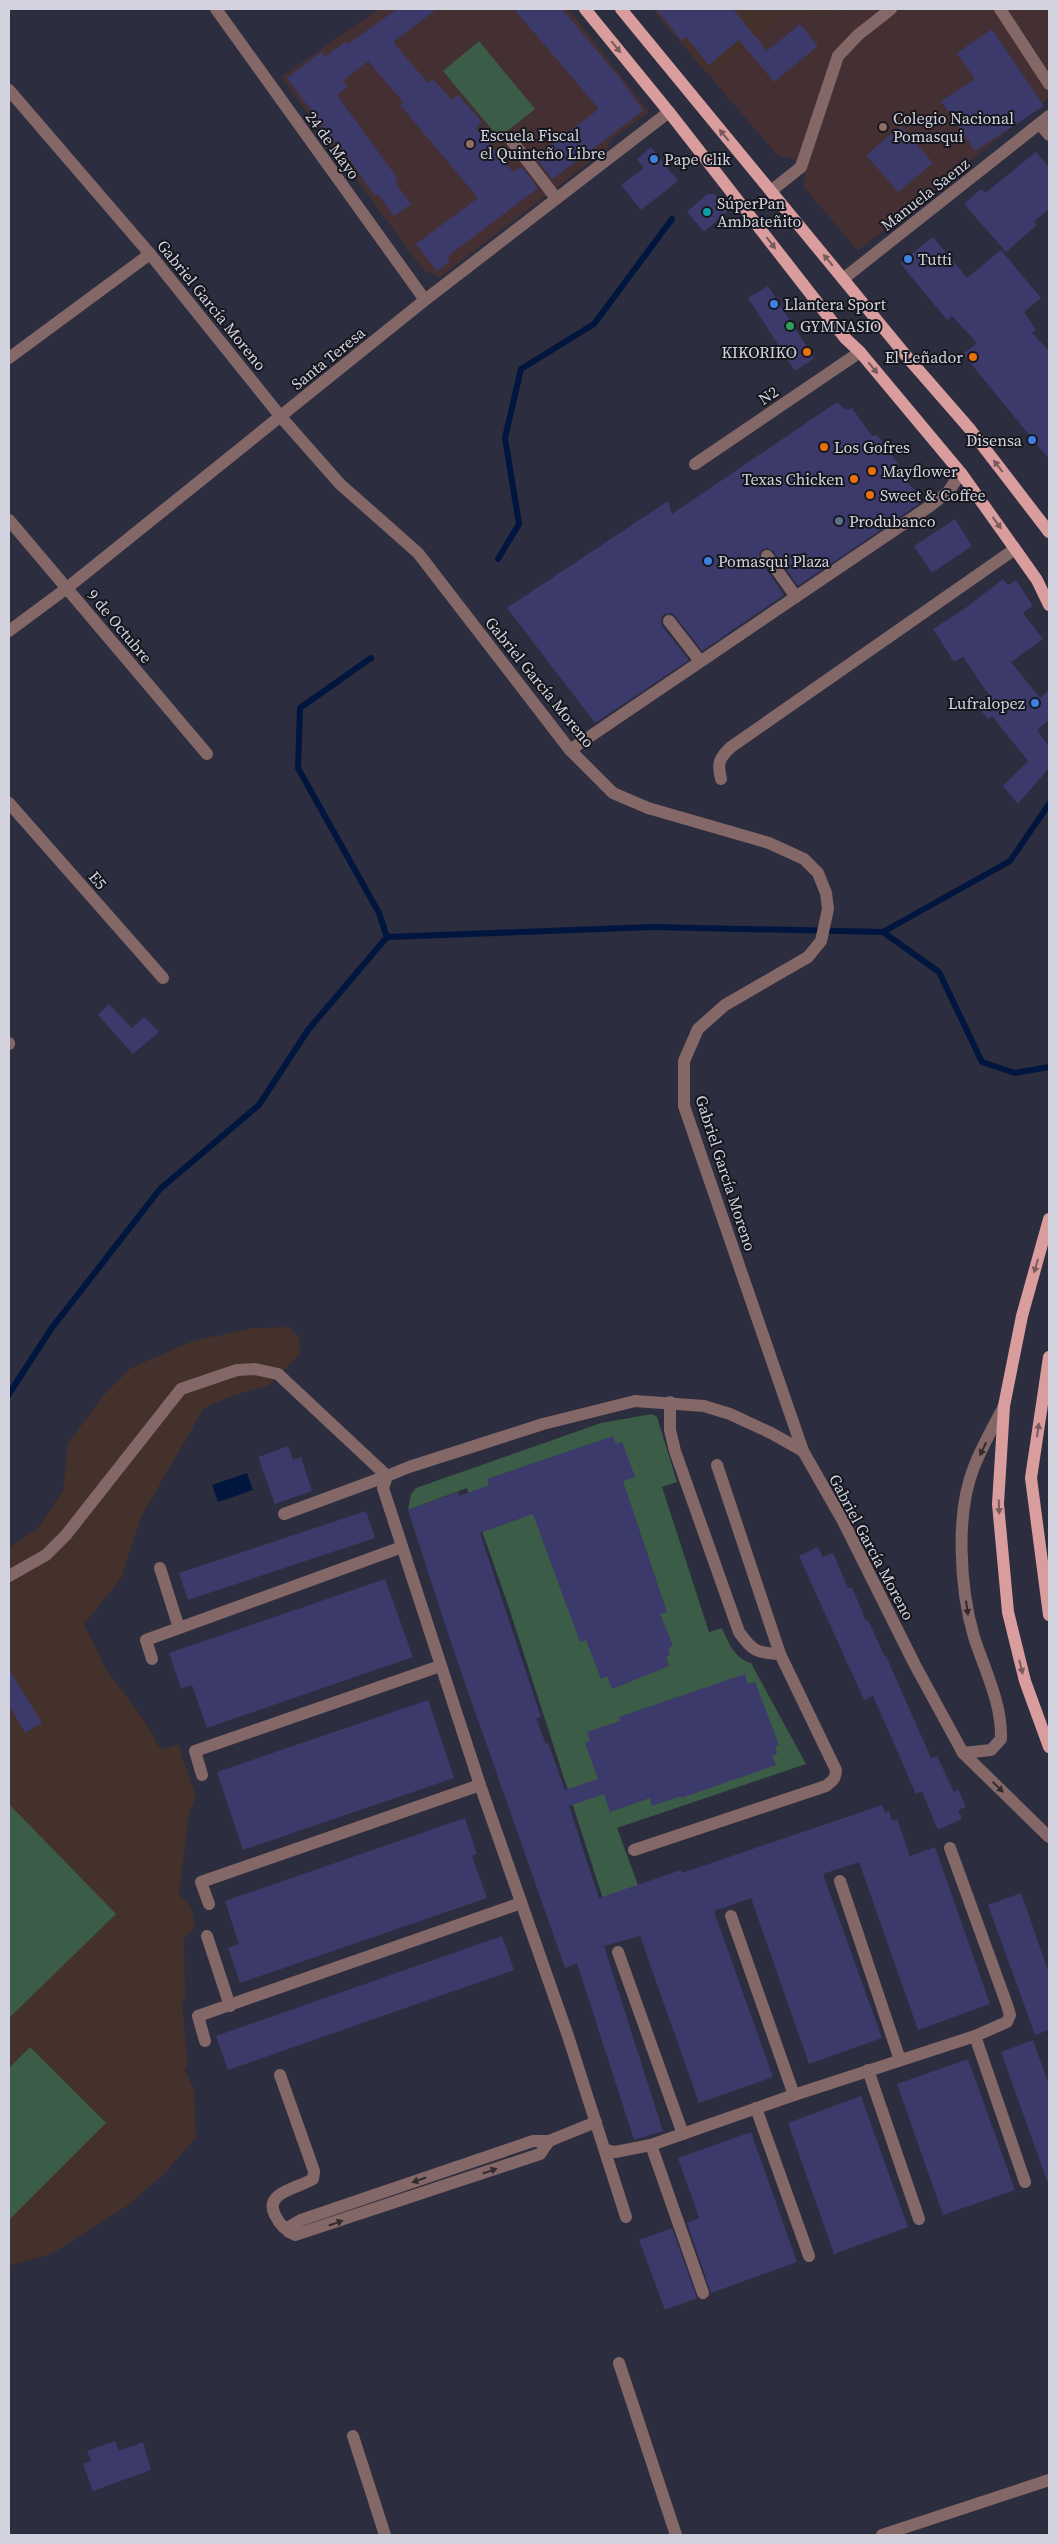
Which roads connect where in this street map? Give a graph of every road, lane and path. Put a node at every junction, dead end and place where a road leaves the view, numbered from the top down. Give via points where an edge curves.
1 (216, 9) edge
2 (585, 9) edge
3 (621, 9) edge
4 (891, 9) edge
5 (1000, 9) edge
6 (1049, 84) edge
7 (9, 90) edge
8 (669, 112) junction
9 (1045, 120) edge
10 (1049, 135) edge
11 (512, 141) dead end
12 (771, 191) junction
13 (556, 198) junction
14 (150, 254) junction
15 (843, 279) junction
16 (425, 300) junction
17 (860, 352) junction
18 (9, 358) edge
19 (281, 417) junction
20 (695, 464) dead end
21 (961, 474) junction
22 (9, 520) edge
23 (1049, 532) edge
24 (1016, 549) junction
25 (767, 556) dead end
26 (67, 588) junction
27 (796, 598) junction
28 (1049, 605) edge
29 (669, 621) dead end
30 (9, 631) edge
31 (700, 661) junction
32 (570, 750) junction
33 (207, 754) dead end
34 (722, 779) dead end
35 (9, 803) edge
36 (163, 978) dead end
37 (1049, 1219) edge
38 (1049, 1357) edge
39 (670, 1402) junction
40 (1004, 1406) junction
41 (803, 1451) junction
42 (717, 1465) dead end
43 (387, 1476) junction
44 (284, 1514) dead end
45 (402, 1547) junction
46 (160, 1568) dead end
47 (9, 1576) edge
48 (1049, 1614) edge
49 (179, 1628) junction
50 (780, 1654) junction
51 (152, 1659) dead end
52 (440, 1666) junction
53 (1049, 1747) edge
54 (963, 1753) junction
55 (202, 1775) dead end
56 (480, 1785) junction
57 (1049, 1837) edge
58 (950, 1848) dead end
59 (634, 1850) dead end
60 (840, 1881) dead end
61 (521, 1903) junction
62 (209, 1904) dead end
63 (731, 1916) dead end
64 (207, 1936) dead end
65 (618, 1952) dead end
66 (230, 2006) junction
67 (975, 2036) junction
68 (205, 2041) dead end
69 (900, 2060) junction
70 (868, 2070) junction
71 (280, 2075) dead end
72 (794, 2094) junction
73 (756, 2108) junction
74 (596, 2122) junction
75 (683, 2134) junction
76 (651, 2145) junction
77 (606, 2150) junction
78 (1025, 2182) dead end
79 (626, 2217) dead end
80 (919, 2219) dead end
81 (809, 2256) dead end
82 (703, 2292) dead end
83 (619, 2362) dead end
84 (353, 2436) dead end
85 (1049, 2480) edge
86 (385, 2535) edge
87 (676, 2535) edge
88 (882, 2535) edge

1 - 16 street, 24 de Mayo
2 -> 8 main road
12 -> 3 main road
4 - 12 street via 838,56 801,167
5 - 6 street
7 - 14 street, Gabriel García Moreno
8 - 13 street, Santa Teresa
8 -> 17 main road via 845,338
9 - 10 street
9 - 15 street, Manuela Saenz
11 - 13 street
15 -> 12 main road
13 - 16 street, Santa Teresa
14 - 18 street
14 - 19 street, Gabriel García Moreno
23 -> 15 main road via 969,428
16 - 19 street, Santa Teresa
17 - 20 street, N2
17 -> 21 main road
19 - 26 street, Santa Teresa
19 - 32 street, Gabriel García Moreno via 340,484 418,553
21 -> 24 main road
21 - 27 street via 948,492 930,506
22 - 26 street, 9 de Octubre
24 - 28 main road
24 - 34 street via 731,747 720,757 718,768
25 - 27 street
26 - 30 street, Santa Teresa
26 - 33 street, 9 de Octubre
27 - 31 street
29 - 31 street
31 - 32 street
32 - 41 street, Gabriel García Moreno via 625,799 769,843 812,864 824,884 828,909 821,941 808,958 713,1014 698,1029 684,1061 683,1074 684,1106
35 - 36 street, E5
37 -> 40 main road via 1022,1316
48 -> 38 main road via 1031,1478
39 - 41 street via 704,1406 730,1414
39 - 43 street via 635,1401 543,1424
39 - 50 street via 670,1430 676,1451 739,1632 755,1650
40 -> 53 main road via 998,1504 1008,1612 1025,1681
40 -> 54 street via 973,1469 965,1507 962,1549 967,1611 997,1701 1002,1739 991,1750
41 - 54 street, Gabriel García Moreno
42 - 50 street
43 - 44 street
43 - 45 street via 383,1488
43 - 47 street via 278,1374 255,1369 237,1370 181,1389 66,1535 46,1555
45 - 49 street
45 - 52 street
46 - 49 street
49 - 51 street via 146,1640
50 - 59 street via 836,1770 834,1779 826,1786
52 - 55 street via 195,1751
52 - 56 street
54 -> 57 street, Gabriel García Moreno
56 - 61 street
56 - 62 street via 201,1882
58 - 67 street via 1010,2015 1007,2022
60 - 69 street
61 - 66 street
61 - 74 street
63 - 72 street
64 - 66 street
65 - 75 street
66 - 68 street via 198,2016
67 - 69 street
67 - 78 street
69 - 70 street
70 - 72 street
70 - 80 street
71 - 74 street via 314,2171 313,2179 281,2193 273,2203 278,2221 289,2232 290,2227 300,2220 533,2141 549,2141
72 - 73 street
73 - 75 street
73 - 81 street
74 - 77 street
75 - 76 street
76 - 77 street via 615,2152
76 - 82 street
77 - 79 street
83 - 87 street
84 - 86 street
85 - 88 street

